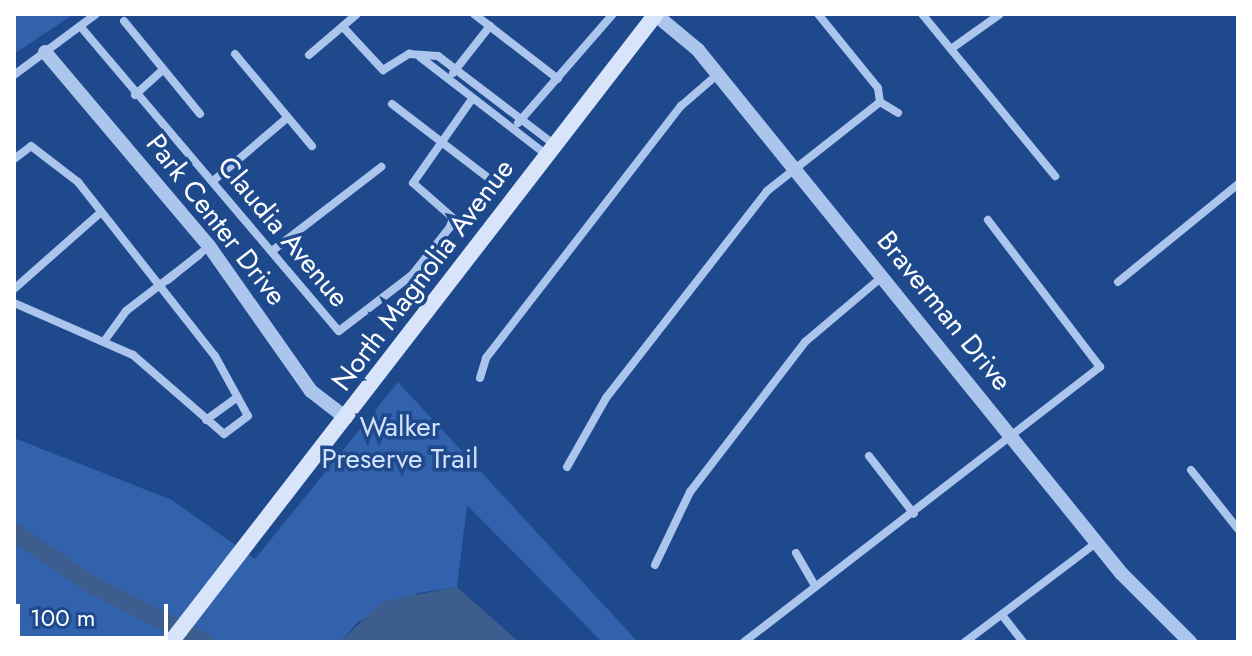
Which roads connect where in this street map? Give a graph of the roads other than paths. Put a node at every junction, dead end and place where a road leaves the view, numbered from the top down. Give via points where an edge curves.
1 (96, 14) edge
2 (357, 14) edge
3 (474, 14) edge
4 (613, 14) edge
5 (657, 14) edge
6 (818, 14) edge
7 (922, 14) edge
8 (1000, 14) edge
9 (124, 21) dead end
10 (80, 26) junction
11 (490, 26) junction
12 (343, 27) junction
13 (951, 49) junction
14 (45, 52) junction
15 (235, 54) dead end
16 (309, 55) dead end
17 (419, 57) junction
18 (163, 70) junction
19 (455, 70) junction
20 (718, 74) junction
21 (14, 75) edge
22 (558, 79) junction
23 (448, 80) junction
24 (135, 95) junction
25 (472, 99) junction
26 (880, 102) junction
27 (392, 104) dead end
28 (898, 113) dead end
29 (200, 114) dead end
30 (287, 118) junction
31 (520, 120) junction
32 (513, 130) junction
33 (441, 143) junction
34 (312, 146) dead end
35 (551, 150) junction
36 (14, 159) edge
37 (381, 167) dead end
38 (795, 169) junction
39 (1055, 176) dead end
40 (487, 177) dead end
41 (213, 181) junction
42 (1238, 184) edge
43 (101, 212) junction
44 (988, 220) dead end
45 (204, 251) junction
46 (272, 251) junction
47 (882, 277) junction
48 (1118, 282) dead end
49 (164, 283) junction
50 (14, 289) edge
51 (14, 303) edge
52 (105, 340) junction
53 (480, 378) dead end
54 (238, 397) junction
55 (346, 418) junction
56 (206, 420) junction
57 (1013, 439) junction
58 (869, 456) dead end
59 (567, 467) dead end
60 (1191, 470) dead end
61 (914, 514) junction
62 (1238, 529) edge
63 (1097, 542) junction
64 (796, 553) dead end
65 (655, 565) dead end
66 (816, 587) junction
67 (1002, 615) junction
68 (171, 642) edge
69 (744, 642) edge
70 (965, 642) edge
71 (1023, 642) edge
72 (1190, 642) edge

1 - 10 street
2 - 12 street
3 - 11 street
4 - 22 street
5 - 20 street, Braverman Drive
5 - 35 main road, North Magnolia Avenue
6 - 26 street via 878,88
7 - 13 street
8 - 13 street
9 - 18 street
10 - 14 street
10 - 24 street, Claudia Avenue
11 - 19 street
11 - 22 street
12 - 16 street
12 - 17 street via 383,70 409,54
13 - 39 street
14 - 21 street
14 - 45 street, Park Center Drive
15 - 30 street
17 - 19 street via 438,56
17 - 23 street
18 - 24 street
18 - 29 street
19 - 23 street
19 - 31 street
20 - 38 street, Braverman Drive
20 - 53 street via 681,106 486,358
22 - 31 street
23 - 25 street
24 - 41 street, Claudia Avenue
25 - 32 street
25 - 33 street, Claudia Avenue
26 - 28 street
26 - 38 street
27 - 33 street
30 - 34 street
30 - 41 street
31 - 32 street
31 - 35 street
32 - 35 street
33 - 40 street
33 - 46 street, Claudia Avenue via 413,183 453,218 450,227 412,275 347,328 330,326
35 - 55 main road, North Magnolia Avenue
36 - 43 street via 31,146 78,182
37 - 46 street
38 - 47 street, Braverman Drive
38 - 59 street via 767,191 606,398
41 - 46 street, Claudia Avenue
42 - 48 street
43 - 49 street
43 - 50 street
44 - 57 street via 1100,367
45 - 49 street
45 - 55 street, Park Center Drive via 295,372
47 - 57 street, Braverman Drive
47 - 65 street via 805,342 690,492
49 - 52 street via 111,326
49 - 54 street
51 - 52 street
52 - 56 street via 160,374
54 - 56 street
54 - 56 street via 248,416 231,433
55 - 68 main road, North Magnolia Avenue
57 - 61 street
57 - 63 street, Braverman Drive
58 - 61 street
60 - 62 street
61 - 66 street
63 - 67 street
63 - 72 street, Braverman Drive
64 - 66 street
66 - 69 street
67 - 70 street
67 - 71 street

